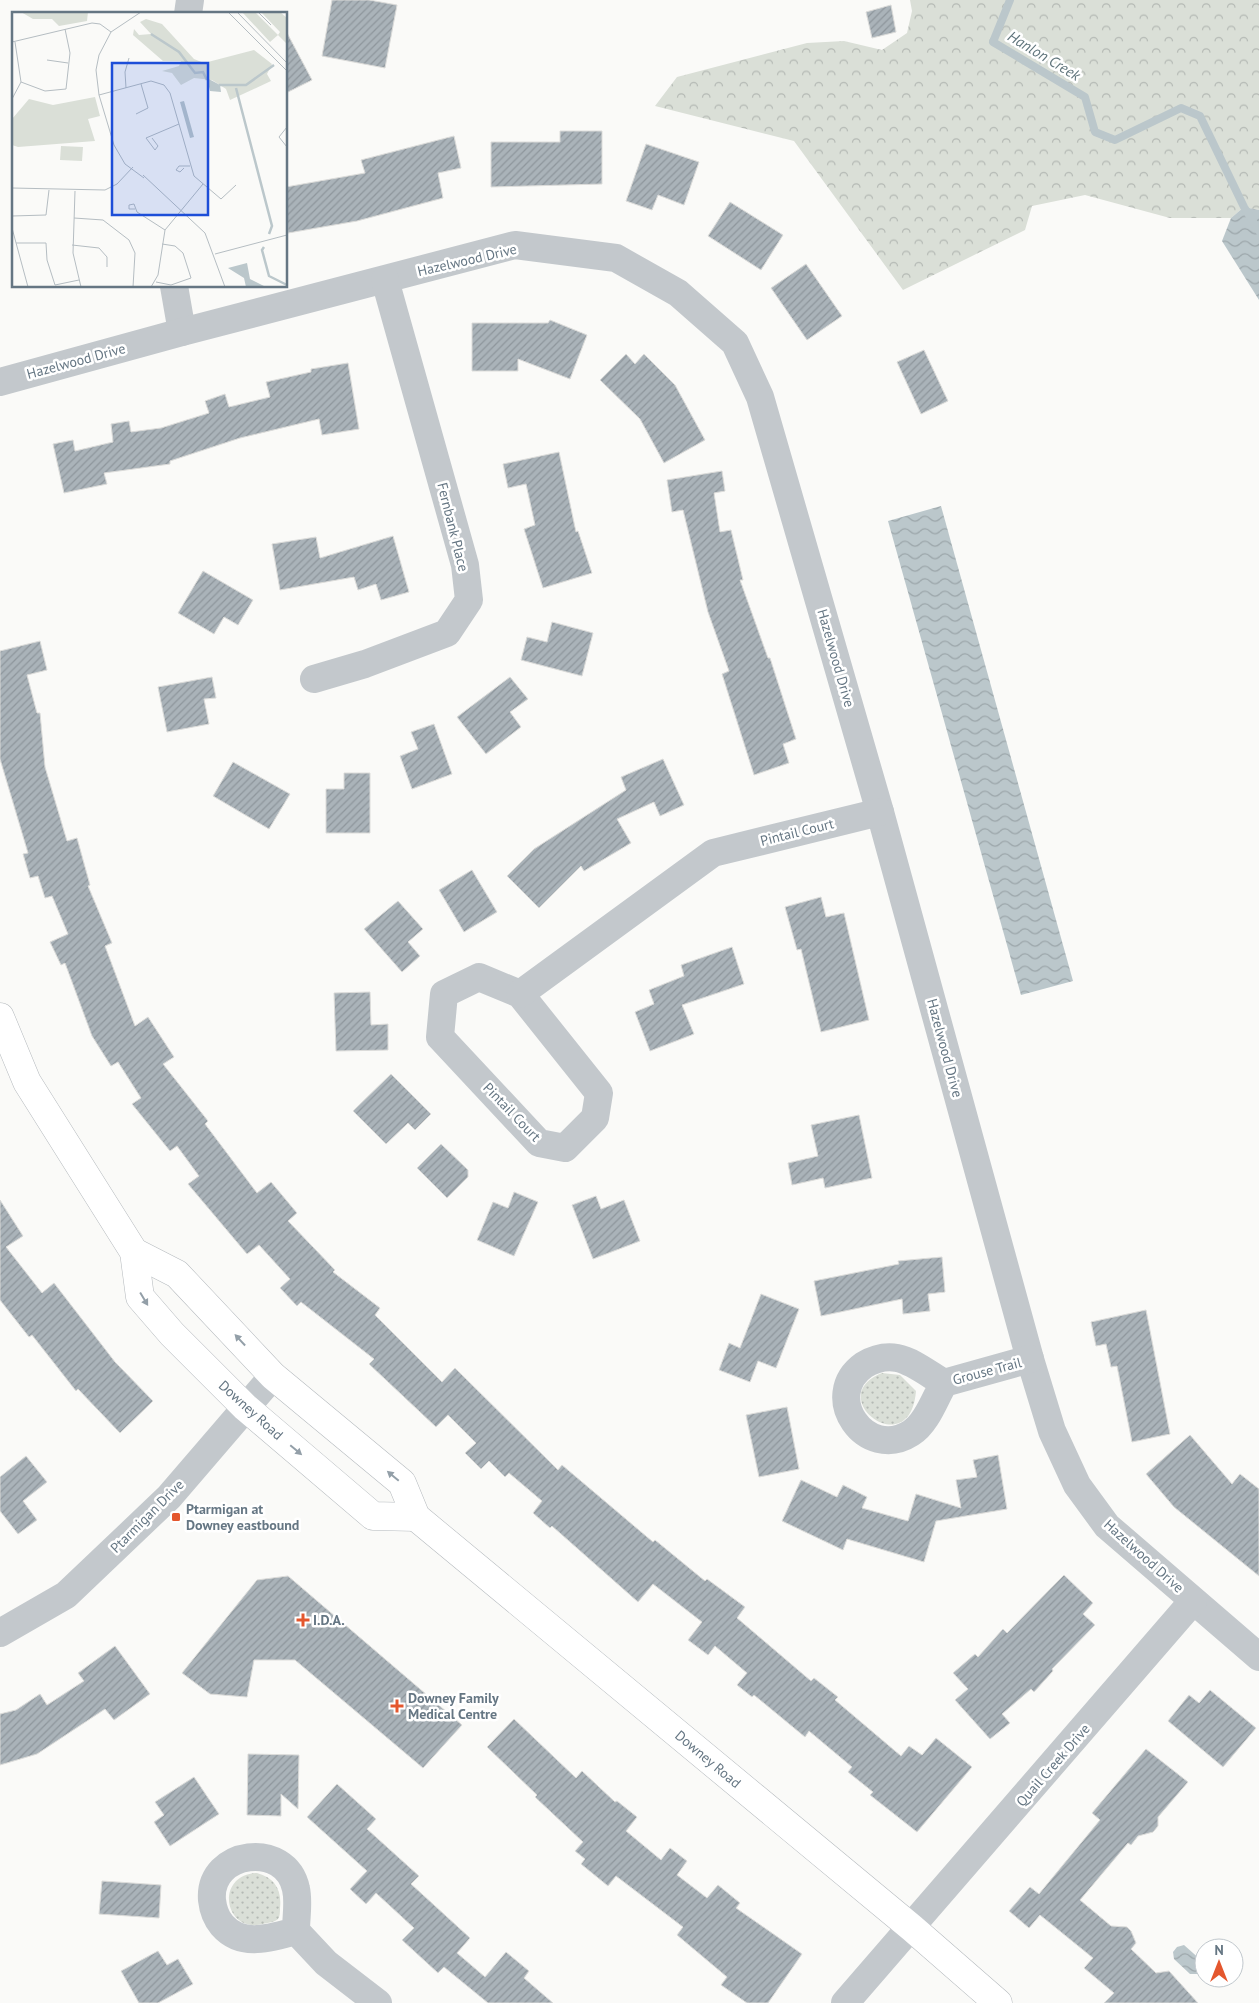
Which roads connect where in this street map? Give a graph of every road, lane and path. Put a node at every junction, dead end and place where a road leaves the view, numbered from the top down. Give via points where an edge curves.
1 (385, 280) junction
2 (174, 288) edge
3 (182, 332) junction
4 (0, 382) edge
5 (314, 679) dead end
6 (880, 812) junction
7 (520, 994) junction
8 (0, 1017) edge
9 (134, 1252) junction
10 (1030, 1359) junction
11 (274, 1376) junction
12 (944, 1383) dead end
13 (245, 1407) junction
14 (416, 1517) junction
15 (1193, 1601) junction
16 (0, 1633) edge
17 (1259, 1657) edge
18 (912, 1928) junction
19 (296, 1931) dead end
20 (378, 2003) edge
21 (845, 2003) edge
22 (998, 2003) edge

1 - 3 street, Hazelwood Drive
1 - 5 street, Fernbank Place via 465,565 469,600 447,633
1 - 6 street, Hazelwood Drive via 515,246 616,258 678,293 735,343 760,397
2 - 3 street
3 - 4 street, Hazelwood Drive
6 - 7 street, Pintail Court via 713,853
6 - 10 street, Hazelwood Drive
7 - 7 street, Pintail Court via 479,976 444,994 440,1037 539,1143 565,1148 595,1118 599,1093
8 - 9 main road, Downey Road via 27,1082
11 -> 9 main road, Downey Road via 177,1274
9 -> 13 main road, Downey Road via 140,1297
10 - 12 street, Grouse Trail
10 - 15 street, Hazelwood Drive via 1052,1430 1077,1485 1107,1526
11 - 13 street, Ptarmigan Drive
14 -> 11 main road, Downey Road via 402,1483
13 -> 14 main road, Downey Road via 373,1516
13 - 16 street, Ptarmigan Drive via 169,1496 66,1595
14 - 18 main road, Downey Road
15 - 17 street, Hazelwood Drive
15 - 18 street, Quail Creek Drive
18 - 21 street, Quail Creek Drive
18 - 22 main road, Downey Road
19 - 20 street via 326,1963

